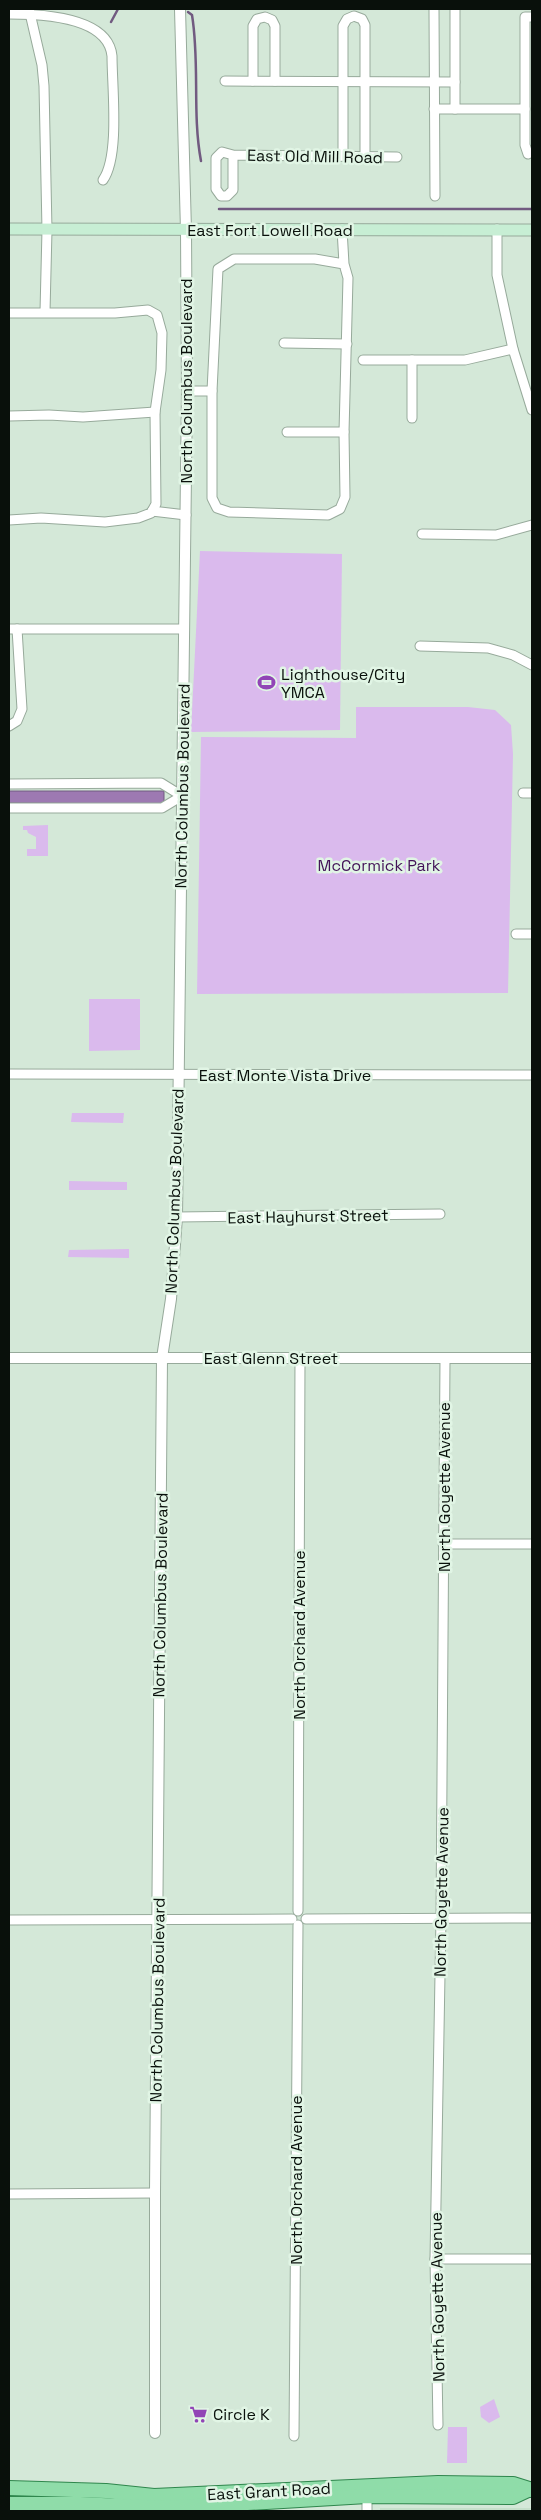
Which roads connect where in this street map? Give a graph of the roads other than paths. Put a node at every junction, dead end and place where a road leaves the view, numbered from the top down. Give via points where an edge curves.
1 (180, 9) edge
2 (434, 9) edge
3 (455, 9) edge
4 (29, 11) edge
5 (9, 14) edge
6 (527, 14) edge
7 (225, 81) dead end
8 (253, 81) junction
9 (275, 81) junction
10 (343, 81) junction
11 (365, 81) junction
12 (434, 81) junction
13 (455, 82) junction
14 (434, 109) junction
15 (455, 109) junction
16 (525, 109) junction
17 (233, 155) junction
18 (343, 155) junction
19 (365, 156) junction
20 (528, 156) edge
21 (397, 157) dead end
22 (103, 180) dead end
23 (435, 196) dead end
24 (9, 229) edge
25 (497, 229) junction
26 (47, 230) junction
27 (342, 230) junction
28 (532, 230) edge
29 (186, 231) junction
30 (224, 264) joint
31 (344, 264) junction
32 (45, 312) junction
33 (9, 313) edge
34 (284, 343) dead end
35 (347, 344) junction
36 (513, 349) junction
37 (363, 360) dead end
38 (412, 360) junction
39 (187, 391) junction
40 (212, 391) junction
41 (532, 410) edge
42 (155, 412) junction
43 (9, 416) edge
44 (412, 418) dead end
45 (287, 432) dead end
46 (344, 432) junction
47 (152, 511) junction
48 (186, 515) junction
49 (9, 520) edge
50 (532, 524) edge
51 (422, 534) dead end
52 (13, 629) edge
53 (184, 630) junction
54 (420, 646) dead end
55 (532, 665) edge
56 (13, 723) edge
57 (9, 784) edge
58 (182, 796) junction
59 (9, 808) edge
60 (516, 934) dead end
61 (532, 934) edge
62 (9, 1074) edge
63 (178, 1074) junction
64 (532, 1076) edge
65 (440, 1214) dead end
66 (177, 1217) junction
67 (9, 1358) edge
68 (162, 1358) junction
69 (300, 1358) junction
70 (532, 1358) edge
71 (445, 1359) junction
72 (444, 1544) junction
73 (532, 1544) edge
74 (298, 1912) junction
75 (441, 1918) junction
76 (532, 1918) edge
77 (306, 1919) junction
78 (9, 1920) edge
79 (158, 1920) junction
80 (295, 1922) junction
81 (9, 2194) edge
82 (155, 2194) junction
83 (435, 2259) junction
84 (532, 2259) edge
85 (438, 2425) dead end
86 (155, 2433) dead end
87 (294, 2436) dead end
88 (9, 2488) edge
89 (530, 2490) edge
90 (367, 2496) junction
91 (9, 2504) edge
92 (154, 2505) edge
93 (367, 2511) edge

1 - 29 street, North Columbus Boulevard
2 - 12 street
3 - 13 street
4 - 5 street
4 - 22 street via 72,20 100,33 111,46 113,150 111,167
4 - 26 street via 44,76
6 - 16 street
7 - 8 street
8 - 9 street
8 - 9 street via 254,26 257,19 264,17 272,20 275,26
9 - 10 street
10 - 11 street
10 - 11 street via 344,26 347,19 354,16 362,19 365,25
10 - 18 street
11 - 12 street
11 - 19 street
12 - 13 street
12 - 14 street
13 - 15 street
14 - 15 street
14 - 23 street
15 - 16 street
16 - 20 street
17 - 17 street, East Old Mill Road via 222,152 216,158 216,189 221,196 227,196 233,190
17 - 18 street, East Old Mill Road
18 - 19 street, East Old Mill Road
19 - 21 street, East Old Mill Road
24 - 26 main road, East Fort Lowell Road
25 - 27 main road, East Fort Lowell Road
25 - 28 main road, East Fort Lowell Road
25 - 36 street via 497,275
26 - 29 main road, East Fort Lowell Road
26 - 32 street
27 - 29 main road, East Fort Lowell Road
27 - 31 street
29 - 39 street, North Columbus Boulevard
30 - 31 street, East Fort Lowell Road via 234,259 315,259
30 - 40 street, North Columbus Boulevard via 218,269
31 - 35 street via 348,278
32 - 33 street
32 - 42 street via 90,314 148,310 157,315 162,333
34 - 35 street
35 - 46 street
36 - 38 street via 465,360
36 - 41 street
37 - 38 street
38 - 44 street
39 - 40 street
39 - 48 street, North Columbus Boulevard
40 - 46 street, North Columbus Boulevard via 212,498 217,508 229,512 328,515 340,509 345,497
42 - 43 street via 83,417
42 - 47 street via 156,504
45 - 46 street
47 - 48 street
47 - 49 street via 138,518 105,522 41,518
48 - 53 street, North Columbus Boulevard
50 - 51 street via 496,535
52 - 53 street
52 - 56 street via 22,709
53 - 58 street, North Columbus Boulevard
54 - 55 street via 488,648
57 - 58 street via 161,783
58 - 59 street via 162,808
58 - 63 street, North Columbus Boulevard
60 - 61 street
62 - 63 street, East Monte Vista Drive
63 - 64 street, East Monte Vista Drive
63 - 66 street, North Columbus Boulevard
65 - 66 street, East Hayhurst Street
66 - 68 street, North Columbus Boulevard via 171,1299
67 - 68 street, East Glenn Street
68 - 69 street, East Glenn Street
68 - 79 street, North Columbus Boulevard
69 - 71 street, East Glenn Street
69 - 74 street, North Orchard Avenue
70 - 71 street, East Glenn Street
71 - 72 street, North Goyette Avenue
72 - 73 street
72 - 75 street, North Goyette Avenue
74 - 77 street via 303,1913
74 - 80 street via 293,1915
75 - 76 street
75 - 77 street
75 - 83 street, North Goyette Avenue
77 - 80 street via 304,1923
78 - 79 street
79 - 80 street
79 - 82 street, North Columbus Boulevard
80 - 87 street, North Orchard Avenue
81 - 82 street
82 - 86 street, North Columbus Boulevard
83 - 84 street
83 - 85 street, North Goyette Avenue
88 - 92 main road, East Grant Road via 106,2491
89 - 90 main road, East Grant Road via 513,2497
89 - 92 main road, East Grant Road via 513,2484 438,2483
90 - 92 main road, East Grant Road
90 - 93 street
91 - 92 main road, East Grant Road

